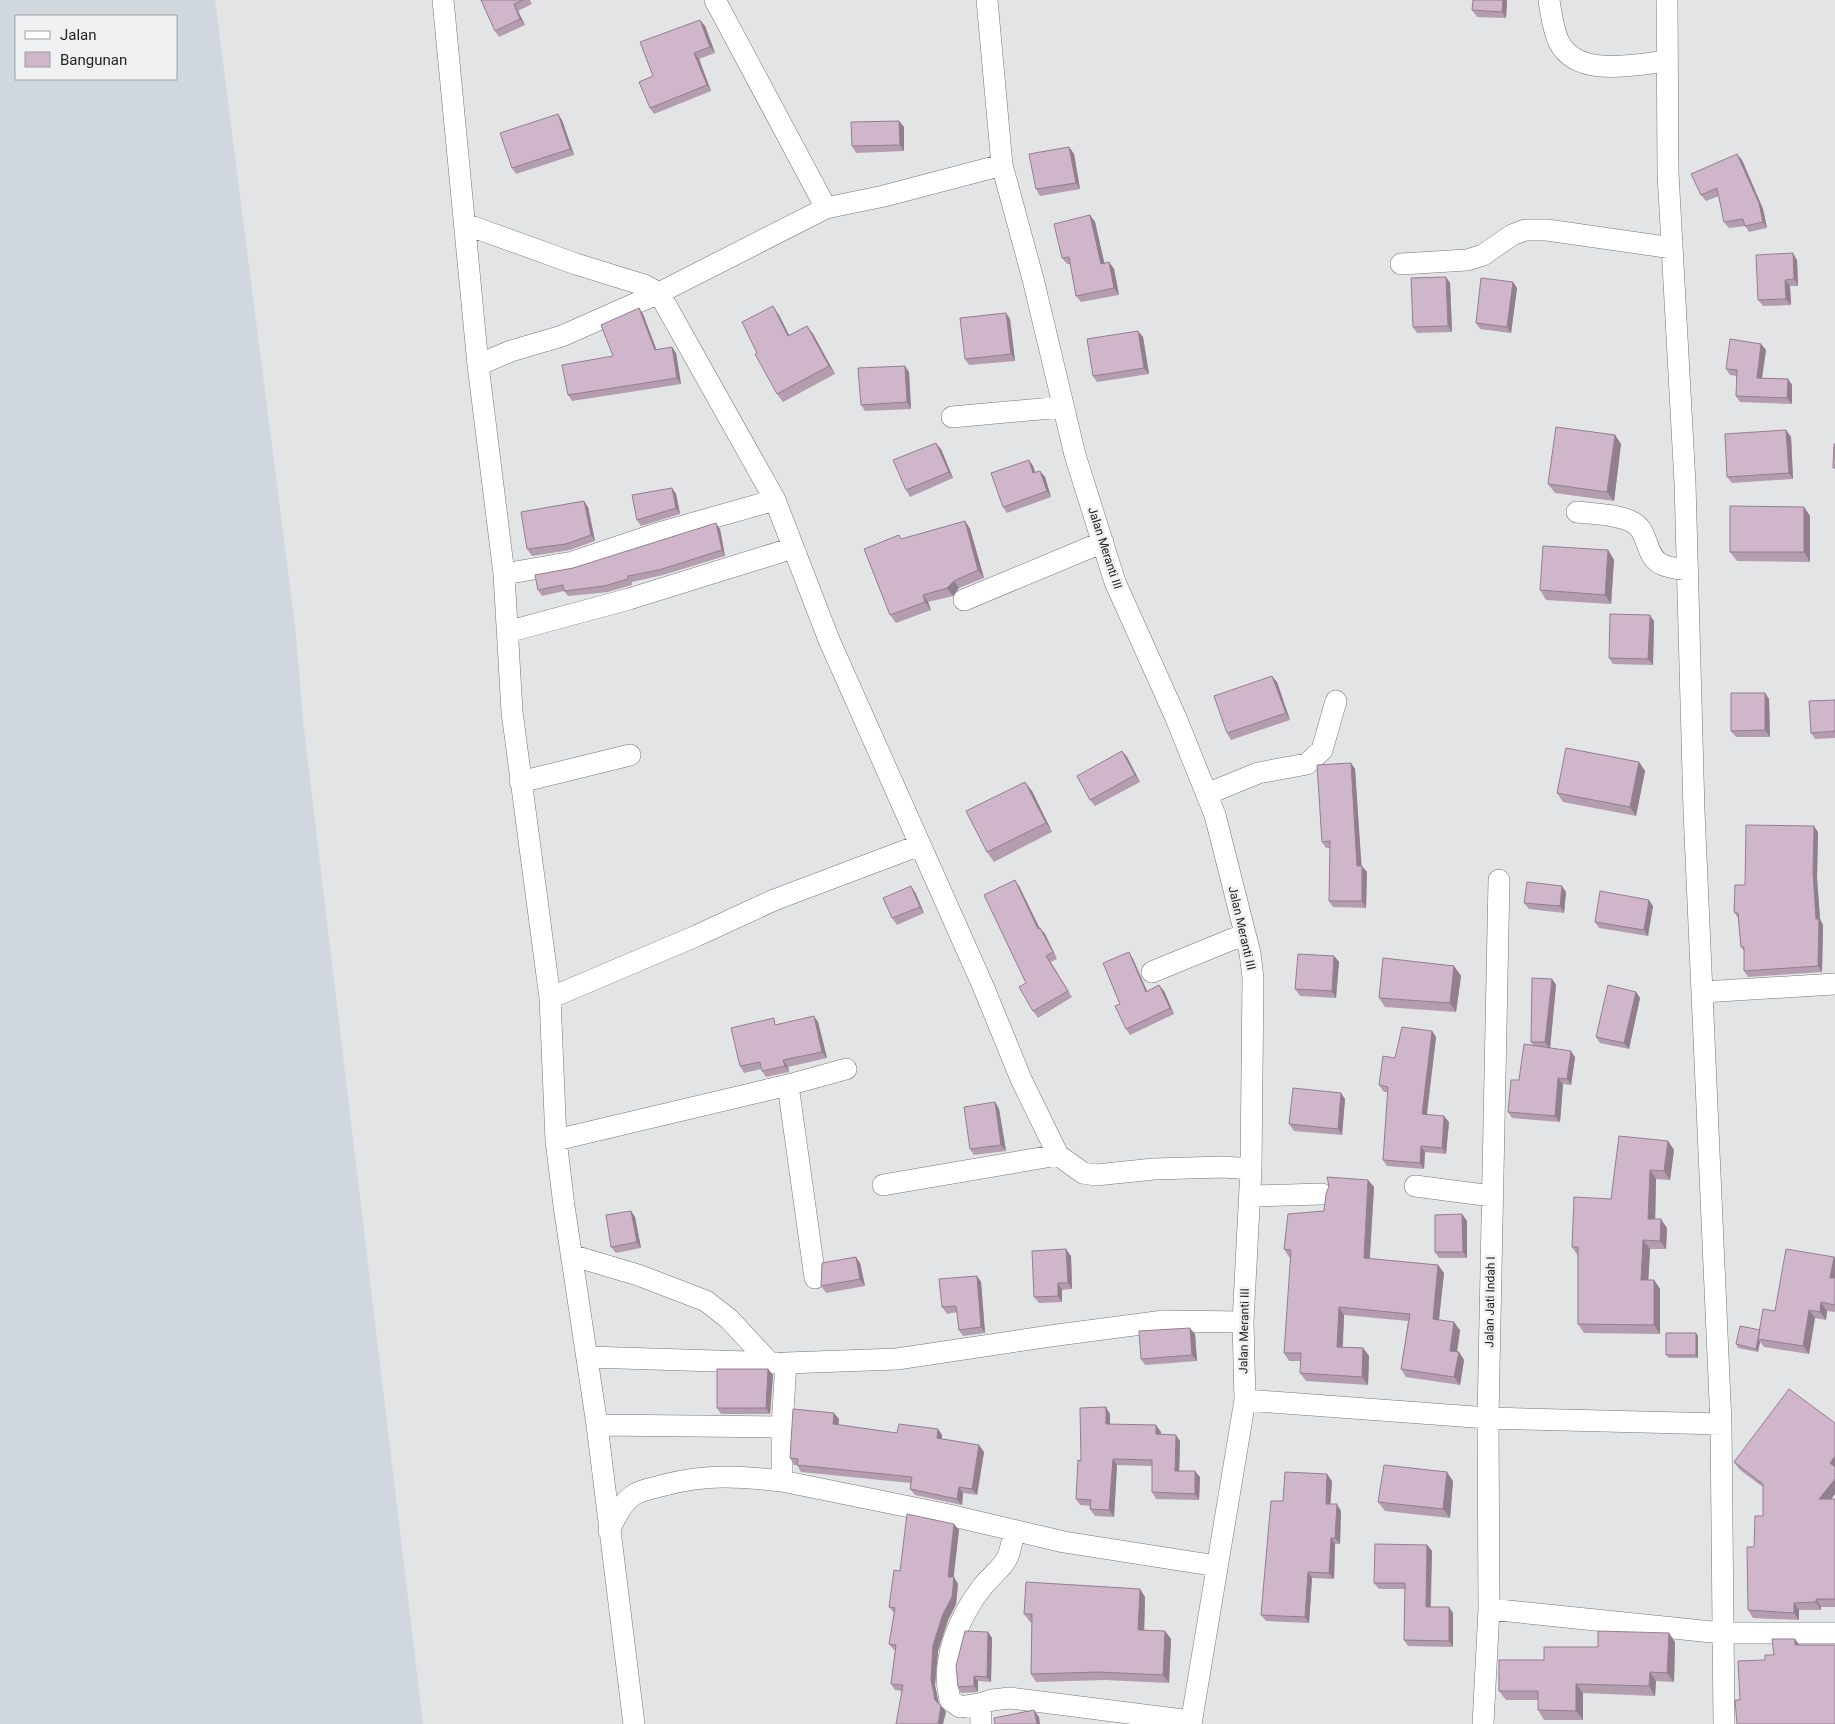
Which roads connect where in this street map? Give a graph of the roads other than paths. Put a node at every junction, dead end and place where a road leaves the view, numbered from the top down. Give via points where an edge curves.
1 (444, 0) edge
2 (715, 0) edge
3 (987, 0) edge
4 (1550, 0) edge
5 (1667, 0) edge
6 (1666, 61) junction
7 (1002, 165) junction
8 (826, 208) junction
9 (465, 224) junction
10 (1672, 248) junction
11 (1401, 264) dead end
12 (659, 294) junction
13 (478, 364) junction
14 (1064, 407) junction
15 (952, 417) dead end
16 (775, 500) junction
17 (1577, 512) dead end
18 (1103, 542) junction
19 (793, 548) junction
20 (1688, 570) junction
21 (504, 574) junction
22 (964, 600) dead end
23 (507, 632) junction
24 (1336, 701) dead end
25 (630, 755) dead end
26 (520, 782) junction
27 (1207, 794) junction
28 (920, 845) junction
29 (1500, 880) dead end
30 (1245, 934) junction
31 (1152, 972) dead end
32 (1835, 984) edge
33 (1703, 992) junction
34 (550, 998) junction
35 (846, 1069) dead end
36 (788, 1085) junction
37 (556, 1140) junction
38 (1058, 1155) junction
39 (1251, 1169) junction
40 (883, 1185) dead end
41 (1415, 1186) dead end
42 (1322, 1194) dead end
43 (1250, 1196) junction
44 (1492, 1196) junction
45 (571, 1255) junction
46 (815, 1278) dead end
47 (1242, 1322) junction
48 (588, 1357) junction
49 (778, 1363) junction
50 (1244, 1400) junction
51 (1488, 1418) junction
52 (1721, 1424) junction
53 (597, 1425) junction
54 (782, 1427) junction
55 (782, 1481) junction
56 (609, 1531) junction
57 (1014, 1531) junction
58 (1216, 1566) junction
59 (1490, 1609) junction
60 (1722, 1633) junction
61 (1835, 1633) edge
62 (981, 1714) edge
63 (1191, 1722) edge
64 (634, 1724) edge
65 (1483, 1724) edge
66 (1724, 1724) edge

1 - 9 street
2 - 8 street
3 - 7 street, Jalan Meranti III
4 - 6 street via 1559,42 1573,59 1607,65
5 - 6 street
6 - 10 street
7 - 8 street
7 - 14 street, Jalan Meranti III
8 - 12 street
9 - 12 street via 644,285
9 - 13 street
10 - 11 street via 1547,230 1525,230 1512,235 1483,256 1468,260
10 - 20 street
12 - 13 street via 562,336
12 - 16 street
13 - 21 street
14 - 15 street
14 - 18 street, Jalan Meranti III via 1075,455
16 - 19 street
16 - 21 street via 662,532 573,562
17 - 20 street via 1636,523 1654,558 1661,564
18 - 22 street
18 - 27 street, Jalan Meranti III via 1115,582
19 - 23 street via 629,599
19 - 28 street via 829,640
20 - 33 street via 1694,811
21 - 23 street
23 - 26 street
24 - 27 street via 1322,750 1307,764 1258,773
25 - 26 street
26 - 34 street
27 - 30 street, Jalan Meranti III
28 - 34 street via 774,900
28 - 38 street
29 - 44 street, Jalan Jati Indah I
30 - 31 street
30 - 39 street, Jalan Meranti III via 1254,978
32 - 33 street
33 - 52 street
34 - 37 street
35 - 36 street
36 - 37 street
36 - 46 street
37 - 45 street
38 - 39 street via 1083,1173 1096,1175 1154,1169
38 - 40 street
39 - 43 street, Jalan Meranti III
41 - 44 street
42 - 43 street
43 - 47 street, Jalan Meranti III
44 - 51 street, Jalan Jati Indah I
45 - 48 street
45 - 49 street via 706,1301
47 - 49 street via 1164,1321 897,1360
47 - 50 street, Jalan Meranti III
48 - 49 street
48 - 53 street
49 - 54 street
50 - 51 street
50 - 58 street, Jalan Meranti III
51 - 52 street
51 - 59 street, Jalan Jati Indah I
52 - 60 street
53 - 54 street
53 - 56 street
54 - 55 street
55 - 56 street via 720,1475 642,1491 622,1506
55 - 57 street
56 - 64 street
57 - 58 street
57 - 62 street via 1007,1559 966,1611 954,1639 948,1676 950,1700
58 - 63 street, Jalan Meranti III
59 - 60 street
59 - 65 street, Jalan Jati Indah I
60 - 61 street
60 - 66 street
62 - 63 street via 1010,1698

